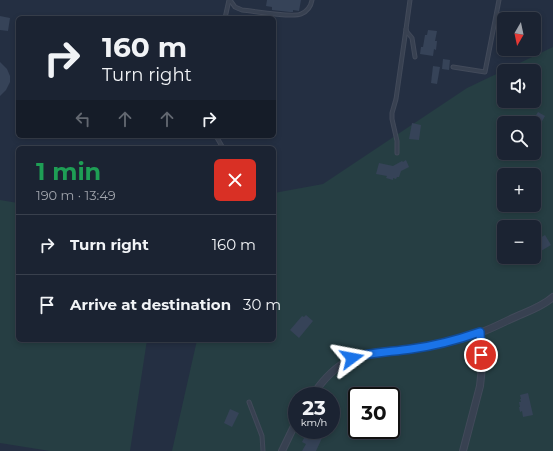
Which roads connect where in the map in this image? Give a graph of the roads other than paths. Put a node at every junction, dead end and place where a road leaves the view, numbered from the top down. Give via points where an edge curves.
1 (230, 0) edge
2 (312, 0) edge
3 (410, 0) edge
4 (498, 0) edge
5 (226, 16) edge
6 (406, 29) junction
7 (415, 56) dead end
8 (453, 67) dead end
9 (397, 153) dead end
10 (553, 297) edge
11 (480, 332) junction
12 (319, 387) edge
13 (249, 402) dead end
14 (288, 439) edge
15 (263, 451) edge
16 (282, 451) edge
17 (463, 451) edge

1 - 2 lane via 235,7 242,10 292,16 301,14 310,7
1 - 5 lane
3 - 6 lane
4 - 8 lane via 485,72
6 - 7 lane via 412,38
6 - 9 lane via 392,113
10 - 11 street via 539,306
11 - 12 street via 411,350 352,358 327,376
11 - 17 street via 480,386
13 - 15 lane via 262,436
14 - 16 street

